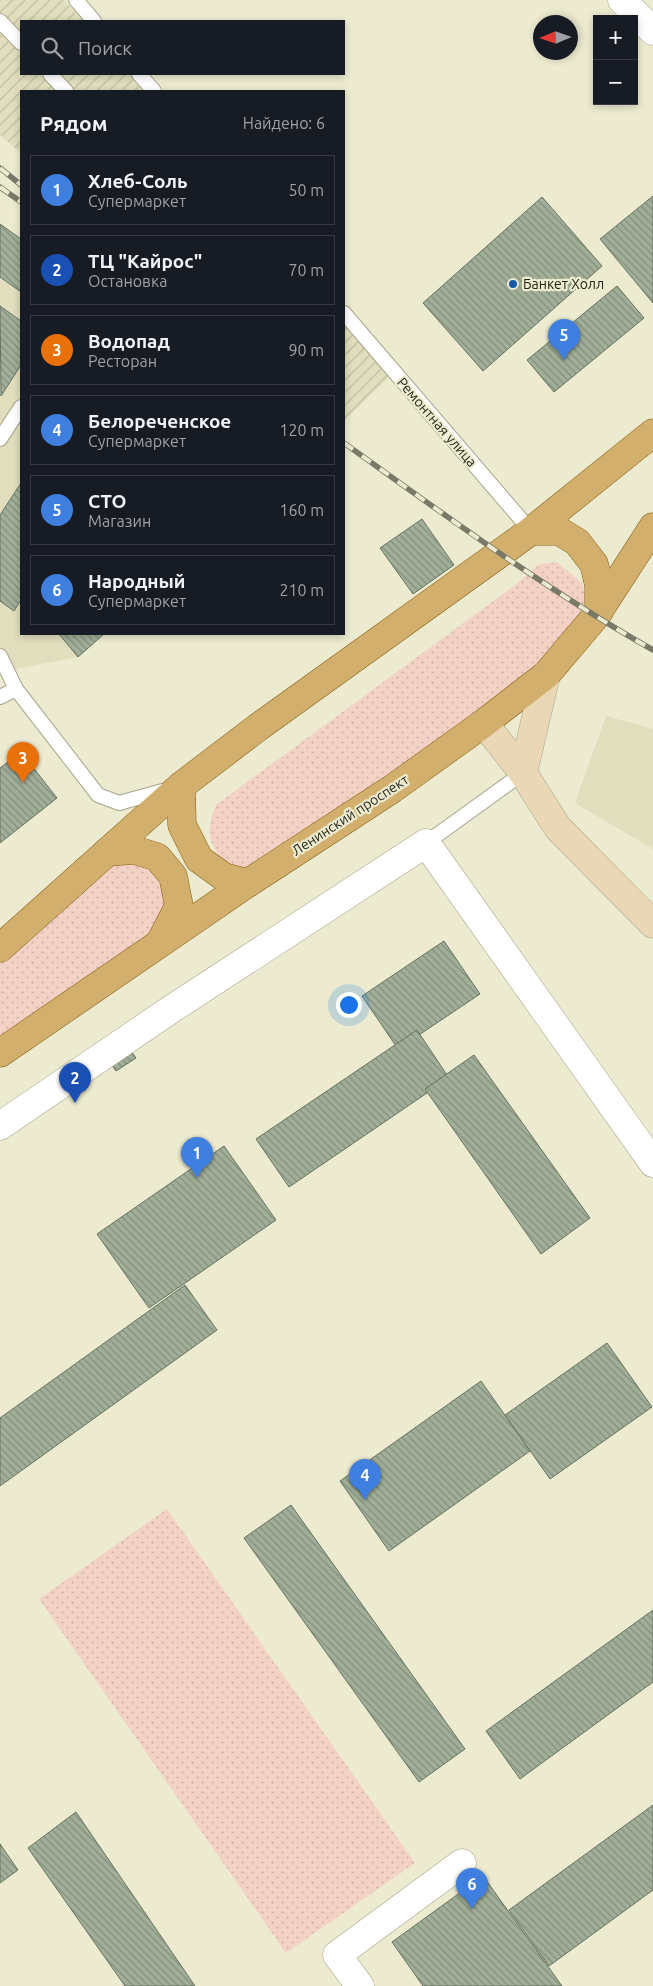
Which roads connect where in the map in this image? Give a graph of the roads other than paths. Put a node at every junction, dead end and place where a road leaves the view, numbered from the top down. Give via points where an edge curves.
1 (76, 0) edge
2 (622, 0) edge
3 (93, 20) edge
4 (0, 21) edge
5 (653, 31) edge
6 (20, 42) edge
7 (51, 75) edge
8 (140, 75) edge
9 (65, 90) edge
10 (153, 90) edge
11 (345, 314) edge
12 (20, 409) edge
13 (653, 433) edge
14 (0, 439) edge
15 (652, 529) edge
16 (531, 531) junction
17 (599, 611) junction
18 (0, 656) edge
19 (546, 675) junction
20 (16, 689) junction
21 (0, 696) edge
22 (484, 723) junction
23 (523, 773) junction
24 (181, 786) junction
25 (426, 843) junction
26 (107, 852) junction
27 (248, 882) junction
28 (653, 924) edge
29 (159, 944) junction
30 (0, 948) edge
31 (0, 1053) edge
32 (0, 1126) edge
33 (653, 1163) edge
34 (462, 1863) dead end
35 (360, 1986) edge

1 - 3 lane
2 - 5 street
4 - 6 lane
7 - 9 lane
8 - 10 lane
11 - 16 lane, Ремонтная улица
12 - 14 lane
13 - 16 main road
15 - 17 main road, Ленинский проспект
16 - 17 main road via 559,531 577,542 594,564 599,585
16 - 24 main road via 256,728
17 - 19 main road, Ленинский проспект
18 - 20 lane
19 - 22 main road, Ленинский проспект
19 - 23 street
20 - 21 lane
20 - 24 lane via 98,795 118,802
22 - 23 street
22 - 27 main road, Ленинский проспект via 392,789
23 - 25 lane
23 - 28 street via 558,828
24 - 26 main road
24 - 27 main road via 182,825 199,859 224,877
25 - 32 street via 170,1010
25 - 33 street
26 - 29 main road via 134,850 157,857 173,876 179,906
26 - 30 main road
27 - 29 main road, Ленинский проспект
29 - 31 main road, Ленинский проспект
34 - 35 street via 337,1955

